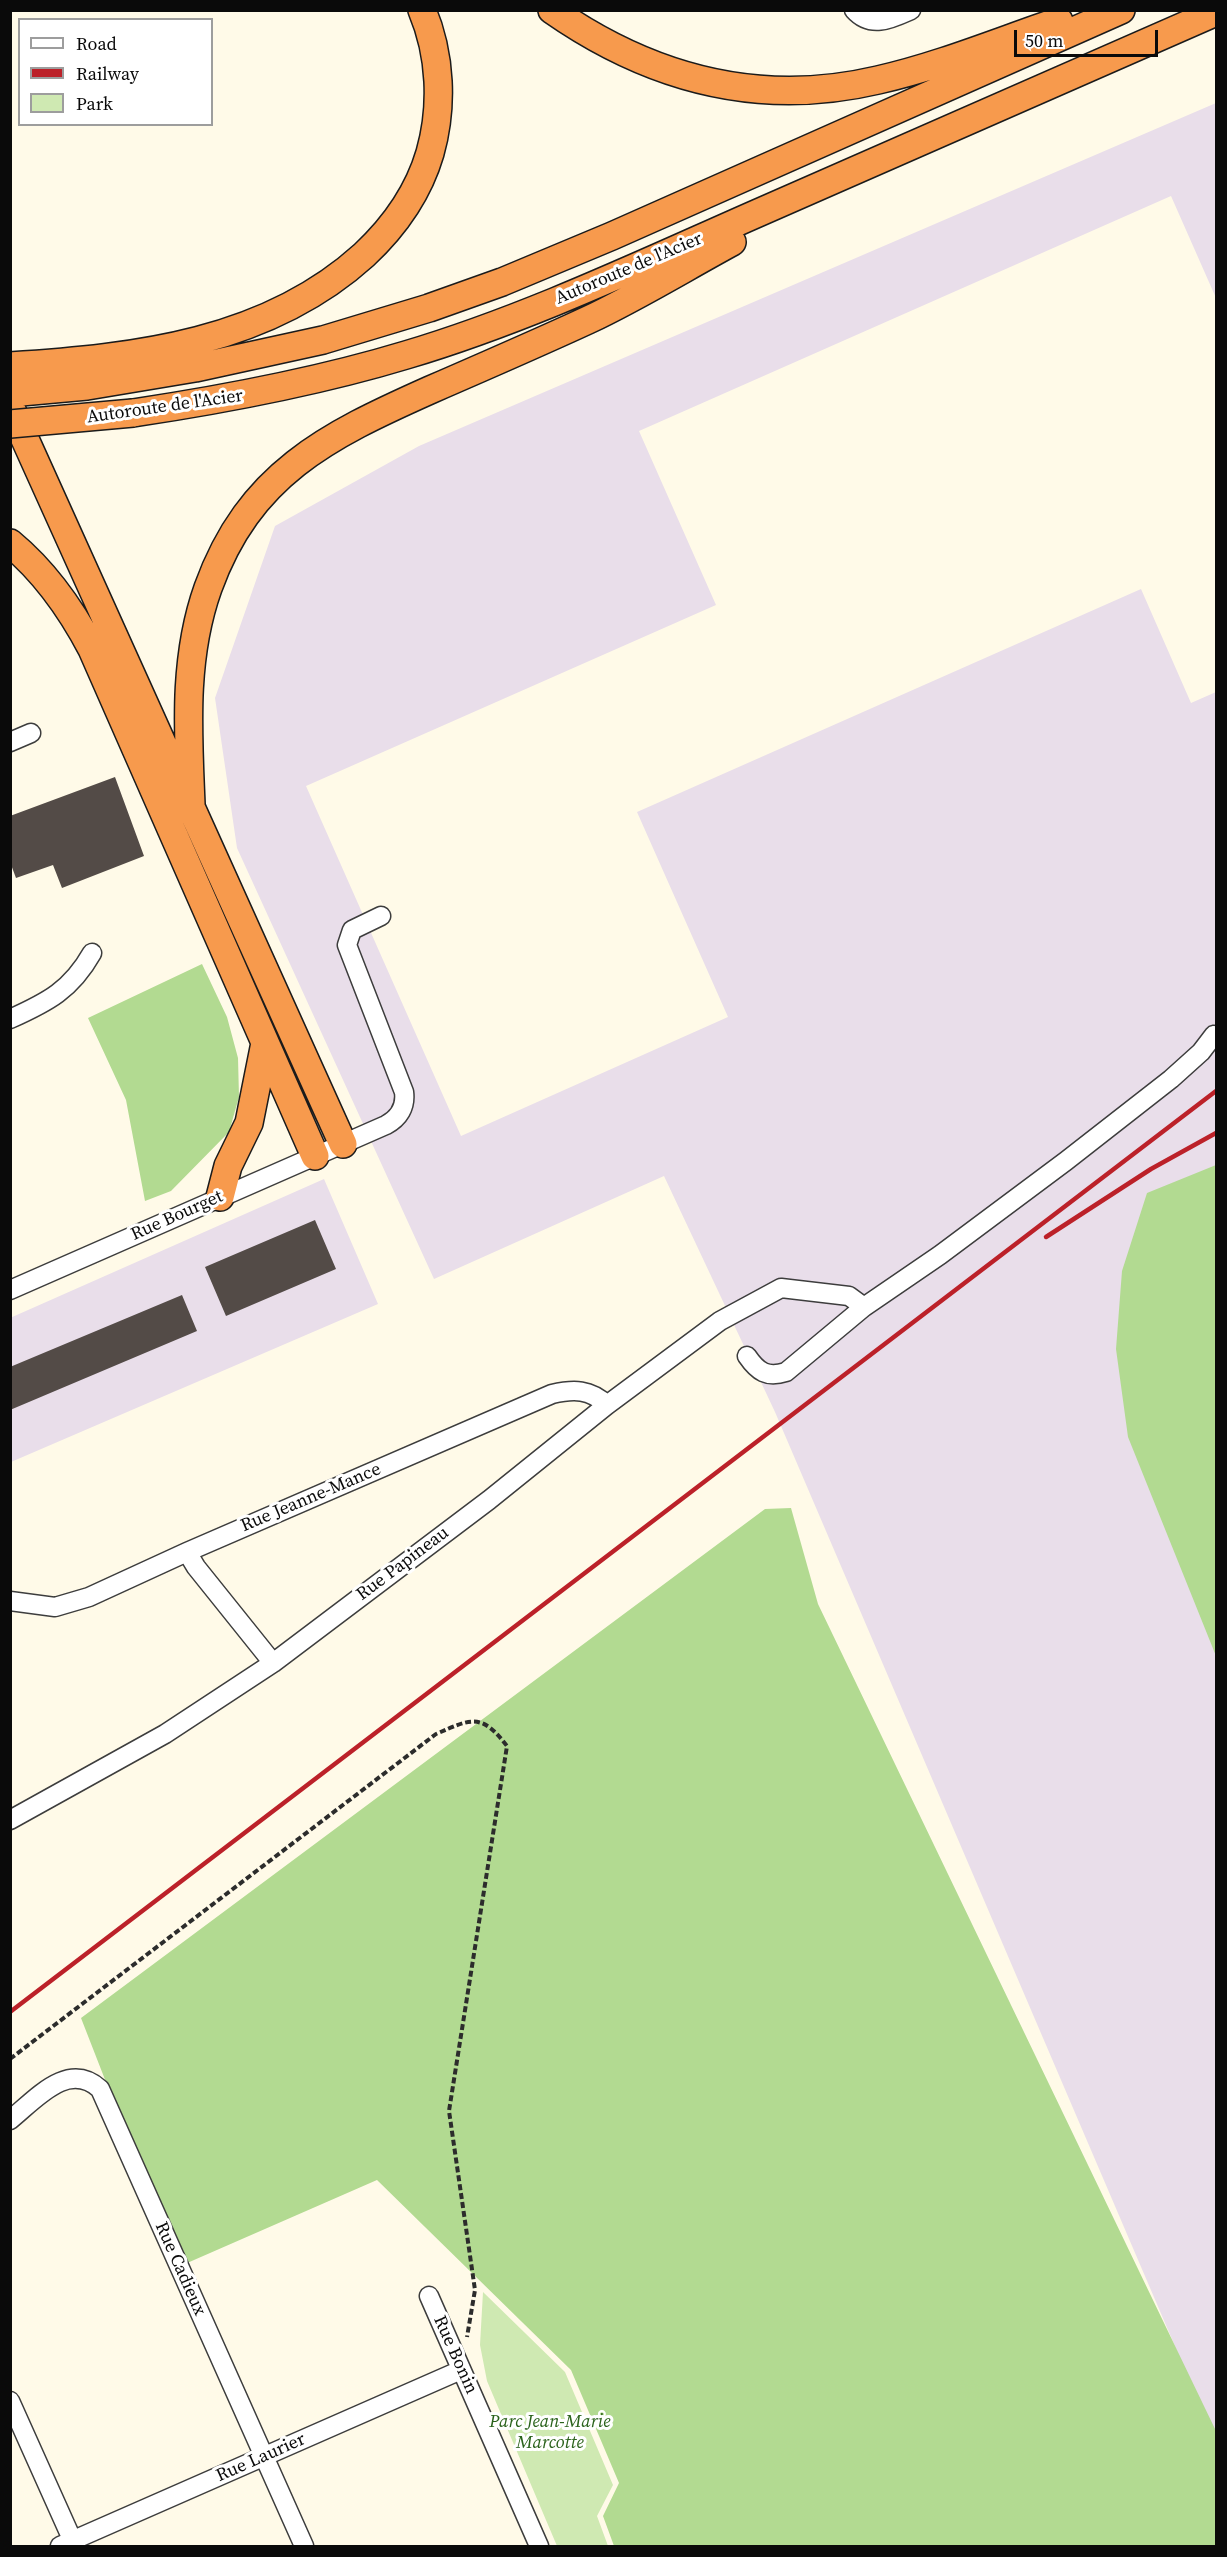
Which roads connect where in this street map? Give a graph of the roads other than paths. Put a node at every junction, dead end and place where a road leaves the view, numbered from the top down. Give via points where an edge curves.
1 (422, 10) edge
2 (552, 10) edge
3 (911, 10) edge
4 (1089, 10) edge
5 (1121, 10) edge
6 (854, 11) edge
7 (1216, 12) edge
8 (899, 151) junction
9 (10, 366) edge
10 (127, 368) junction
11 (10, 393) edge
12 (10, 406) edge
13 (10, 424) edge
14 (10, 543) edge
15 (31, 733) dead end
16 (10, 742) edge
17 (190, 804) junction
18 (381, 916) dead end
19 (92, 953) dead end
20 (10, 1019) edge
21 (1214, 1035) dead end
22 (265, 1044) junction
23 (343, 1144) junction
24 (315, 1156) junction
25 (220, 1197) junction
26 (10, 1290) edge
27 (864, 1307) junction
28 (747, 1356) dead end
29 (608, 1405) junction
30 (187, 1552) junction
31 (10, 1601) edge
32 (273, 1663) junction
33 (10, 1820) edge
34 (10, 2120) edge
35 (429, 2296) dead end
36 (462, 2370) junction
37 (10, 2401) edge
38 (263, 2457) junction
39 (69, 2545) edge
40 (304, 2547) edge
41 (539, 2547) edge

1 - 10 highway via 434,46 438,94 434,140 419,184 392,226 334,279 266,319
2 - 4 highway via 598,41 642,62 724,87 786,91 848,86 896,76
3 - 6 street via 875,23
5 - 10 highway, Autoroute de l'Acier via 493,285 323,340 225,362
7 - 8 highway, Autoroute de l'Acier
8 - 13 highway, Autoroute de l'Acier, bridge via 603,281 469,335 406,355 221,400
8 - 17 highway via 590,319 365,419 322,443 286,470 256,501 229,542 201,611 191,660 188,707
9 - 10 highway
10 - 11 highway, Autoroute de l'Acier
12 - 17 highway
14 - 22 highway via 55,590 92,649
15 - 16 street
17 - 23 highway
18 - 23 street, Rue Bourget via 355,927 349,933 347,945 401,1083 404,1103 391,1122
19 - 20 street via 82,970 58,994
21 - 27 street via 1171,1078 1066,1161
22 - 24 highway
22 - 25 highway via 251,1116 228,1166
23 - 24 street, Rue Bourget
24 - 25 street, Rue Bourget
25 - 26 street, Rue Bourget
27 - 28 street via 786,1372 764,1374
27 - 29 street, Rue Papineau via 849,1296 781,1288 705,1331
29 - 30 street, Rue Jeanne-Mance via 599,1396 582,1390 552,1394
29 - 32 street, Rue Papineau
30 - 31 street, Rue Jeanne-Mance via 70,1604 55,1607
30 - 32 street
32 - 33 street, Rue Papineau via 165,1734
34 - 38 street, Rue Cadieux via 63,2080 90,2080 99,2090
35 - 36 street, Rue Bonin
36 - 38 street, Rue Laurier
36 - 41 street, Rue Bonin
37 - 39 street
38 - 39 street, Rue Laurier
38 - 40 street, Rue Cadieux

